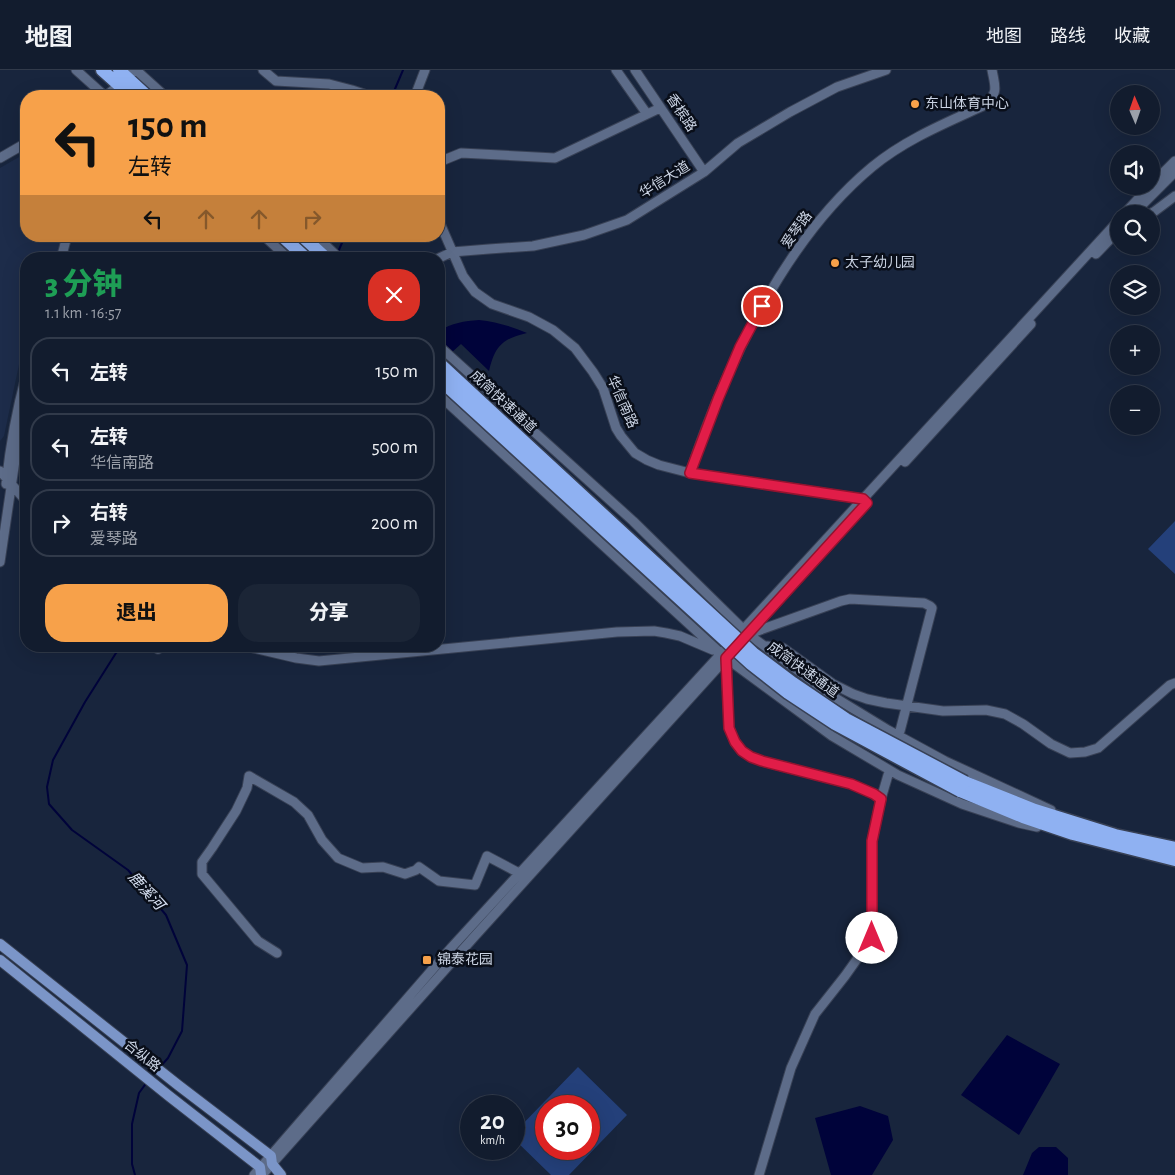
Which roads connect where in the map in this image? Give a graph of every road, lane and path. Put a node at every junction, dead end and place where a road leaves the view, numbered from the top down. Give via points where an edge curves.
1 (76, 70) edge
2 (102, 70) edge
3 (263, 70) edge
4 (424, 70) edge
5 (616, 70) edge
6 (634, 70) edge
7 (886, 70) edge
8 (992, 70) edge
9 (867, 73) edge
10 (127, 74) edge
11 (98, 90) edge
12 (111, 90) edge
13 (130, 90) edge
14 (141, 90) edge
15 (155, 90) edge
16 (352, 90) edge
17 (417, 90) edge
18 (660, 108) junction
19 (647, 114) junction
20 (20, 146) edge
21 (0, 158) edge
22 (445, 160) edge
23 (1175, 161) edge
24 (704, 172) junction
25 (1175, 172) edge
26 (1160, 177) edge
27 (1142, 195) edge
28 (1175, 196) edge
29 (1133, 205) edge
30 (1144, 205) edge
31 (1160, 207) edge
32 (1110, 230) edge
33 (445, 235) edge
34 (1110, 240) edge
35 (271, 242) edge
36 (289, 242) edge
37 (309, 242) edge
38 (322, 242) edge
39 (282, 252) edge
40 (299, 252) edge
41 (319, 252) edge
42 (333, 252) edge
43 (452, 252) junction
44 (445, 255) edge
45 (445, 351) edge
46 (445, 369) edge
47 (445, 384) edge
48 (20, 398) edge
49 (445, 401) edge
50 (20, 430) edge
51 (690, 473) junction
52 (6, 478) edge
53 (20, 494) edge
54 (865, 501) junction
55 (0, 524) edge
56 (0, 562) edge
57 (745, 632) junction
58 (764, 645) junction
59 (445, 649) edge
60 (270, 652) edge
61 (411, 652) edge
62 (723, 656) junction
63 (1175, 683) edge
64 (906, 706) junction
65 (900, 731) dead end
66 (888, 775) dead end
67 (963, 787) junction
68 (881, 799) junction
69 (1093, 828) junction
70 (1073, 834) junction
71 (1114, 839) junction
72 (1175, 848) edge
73 (1175, 860) edge
74 (519, 873) junction
75 (0, 944) edge
76 (277, 953) dead end
77 (0, 960) edge
78 (271, 1160) junction
79 (259, 1173) edge
80 (281, 1175) edge
81 (759, 1175) edge

1 - 11 street
2 - 10 highway
3 - 16 street via 276,81 329,84
4 - 17 street
5 - 19 street
6 - 18 street, 香槟路
7 - 9 street, 华信大道
8 - 51 street, 爱琴路 via 996,88 993,97 915,138 873,166 835,202 810,233 762,306 740,347
9 - 24 street, 华信大道 via 738,143
10 - 12 street
10 - 13 highway
10 - 14 highway
10 - 15 street
18 - 19 street
18 - 24 street, 香槟路
19 - 22 street via 555,158 461,153
20 - 21 street
23 - 26 street
24 - 43 street, 华信大道 via 626,220 584,235 533,246
25 - 30 street
27 - 29 street
28 - 31 street
32 - 54 street
33 - 43 street, 华信南路
34 - 54 street
35 - 39 street
36 - 40 highway
37 - 41 highway
38 - 42 street
43 - 44 street, 华信大道
43 - 51 street, 华信南路 via 475,292 492,304 554,330 575,348 602,388 616,428 635,453 659,465
45 - 57 street via 633,521
46 - 67 highway, 成简快速通道, bridge via 753,653 846,719
47 - 67 highway, 成简快速通道, bridge via 751,664 788,693 835,724
48 - 52 street
49 - 62 street
50 - 52 street
51 - 54 street, 华信南路
52 - 53 street
52 - 55 street
52 - 56 street
54 - 57 street
57 - 58 street
57 - 62 street
57 - 64 street via 850,599 924,603 932,608
58 - 64 street via 783,648 833,684 853,694
58 - 69 street via 834,697 888,730 945,761
59 - 62 street via 654,631 680,636
60 - 61 street via 319,661
62 - 68 street via 729,728 742,751 762,761 851,784
62 - 70 street via 832,736 898,774 962,804 1019,823
62 - 74 street
62 - 78 street
63 - 64 street via 1098,748 1086,752 1070,753 1005,714
64 - 65 street
66 - 68 street
67 - 69 highway, 成简快速通道
67 - 70 highway, 成简快速通道 via 1022,817
68 - 81 street via 872,841 872,938 815,1014 791,1068
69 - 71 highway, 成简快速通道
70 - 71 highway, 成简快速通道
71 - 72 highway, 成简快速通道
71 - 73 highway, 成简快速通道
74 - 76 street via 487,856 475,885 438,881 419,867 405,874 384,867 362,868 338,858 322,840 308,815 294,802 250,776 236,811 202,862 202,874 258,941
74 - 78 street
75 - 78 main road, 合纵路
77 - 79 main road, 合纵路 via 170,1096
78 - 79 street
78 - 80 main road

